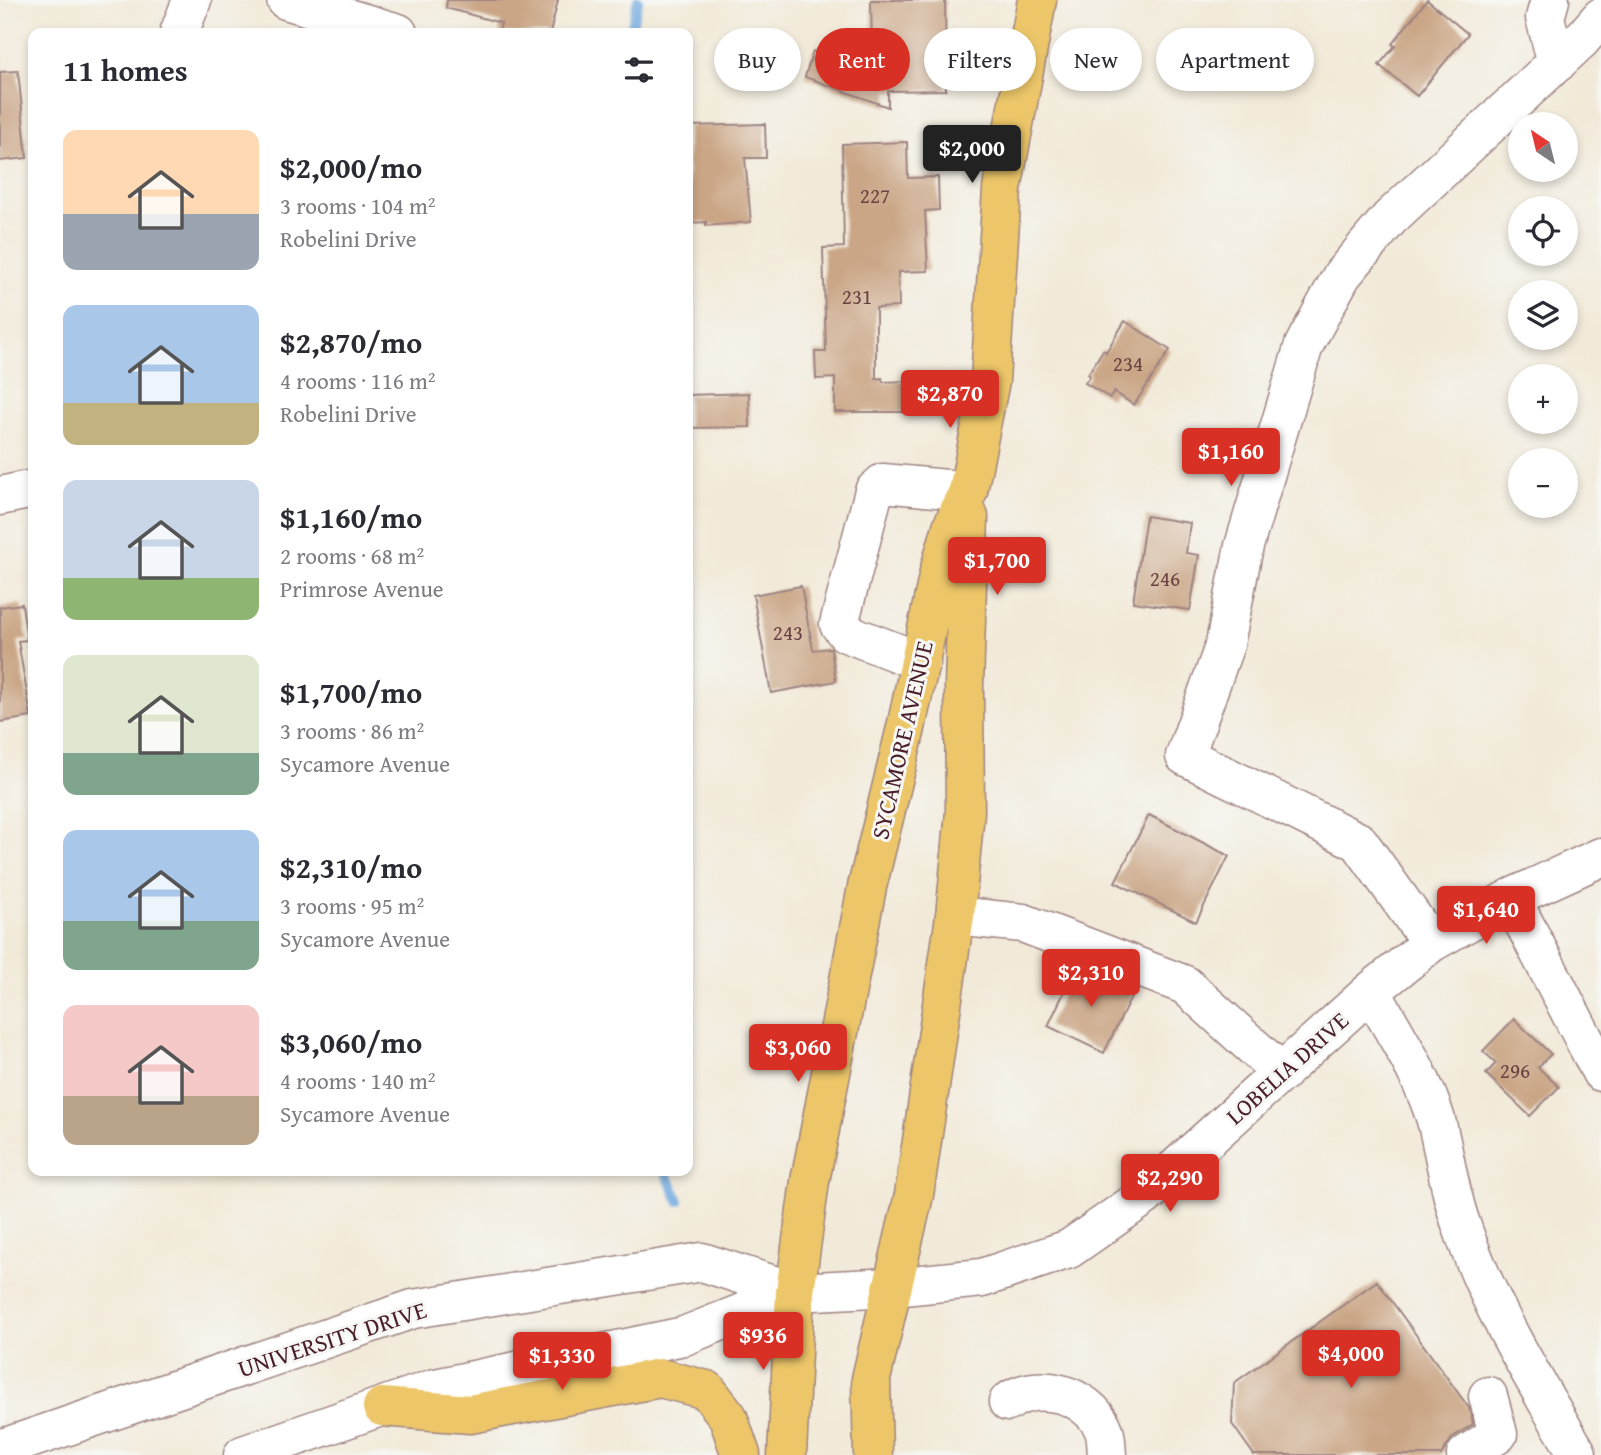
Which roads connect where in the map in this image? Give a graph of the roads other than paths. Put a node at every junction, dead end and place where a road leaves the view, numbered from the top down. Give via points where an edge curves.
1 (192, 0) edge
2 (286, 0) edge
3 (1037, 0) edge
4 (1550, 0) edge
5 (1601, 17) edge
6 (181, 28) edge
7 (381, 28) edge
8 (1557, 63) junction
9 (28, 490) edge
10 (968, 491) junction
11 (0, 496) edge
12 (921, 662) junction
13 (1601, 857) edge
14 (1511, 898) junction
15 (955, 916) junction
16 (1431, 943) junction
17 (1371, 991) junction
18 (1601, 1072) edge
19 (1282, 1073) junction
20 (893, 1287) junction
21 (795, 1292) junction
22 (1488, 1396) dead end
23 (1008, 1402) dead end
24 (382, 1407) junction
25 (0, 1449) edge
26 (1576, 1454) edge
27 (243, 1455) edge
28 (741, 1455) edge
29 (787, 1455) edge
30 (873, 1455) edge
31 (1107, 1455) edge
32 (1466, 1455) edge

1 - 6 street
2 - 7 street
3 - 10 main road via 1002,189 990,381
4 - 8 street via 1545,18
5 - 8 street
8 - 16 street via 1390,218 1342,275 1329,298 1304,345 1244,546 1225,644 1185,756 1359,842
9 - 11 street
10 - 12 main road, SYCAMORE AVENUE via 952,527
10 - 12 street via 883,483 874,491 839,624 846,633
10 - 15 main road, SYCAMORE AVENUE via 965,812
12 - 21 main road, SYCAMORE AVENUE via 867,887 810,1181
13 - 14 street, LOBELIA DRIVE
14 - 16 street, LOBELIA DRIVE
14 - 18 street
15 - 19 street via 1023,923 1185,985
15 - 20 main road, SYCAMORE AVENUE via 914,1195
16 - 17 street, LOBELIA DRIVE
17 - 19 street, LOBELIA DRIVE
17 - 26 street via 1409,1058 1435,1118 1460,1222 1485,1287
19 - 20 street, LOBELIA DRIVE via 1145,1196 1069,1249 982,1278
20 - 21 street, UNIVERSITY DRIVE
20 - 30 main road, SYCAMORE AVENUE via 872,1378
21 - 24 street, UNIVERSITY DRIVE via 684,1336 435,1388
21 - 25 street, UNIVERSITY DRIVE via 702,1262 413,1310
21 - 29 main road, SYCAMORE AVENUE
22 - 32 street via 1498,1434
23 - 31 street via 1026,1392 1072,1397 1099,1421
24 - 27 street, UNIVERSITY DRIVE
24 - 28 main road via 470,1414 660,1378 707,1390 728,1417

